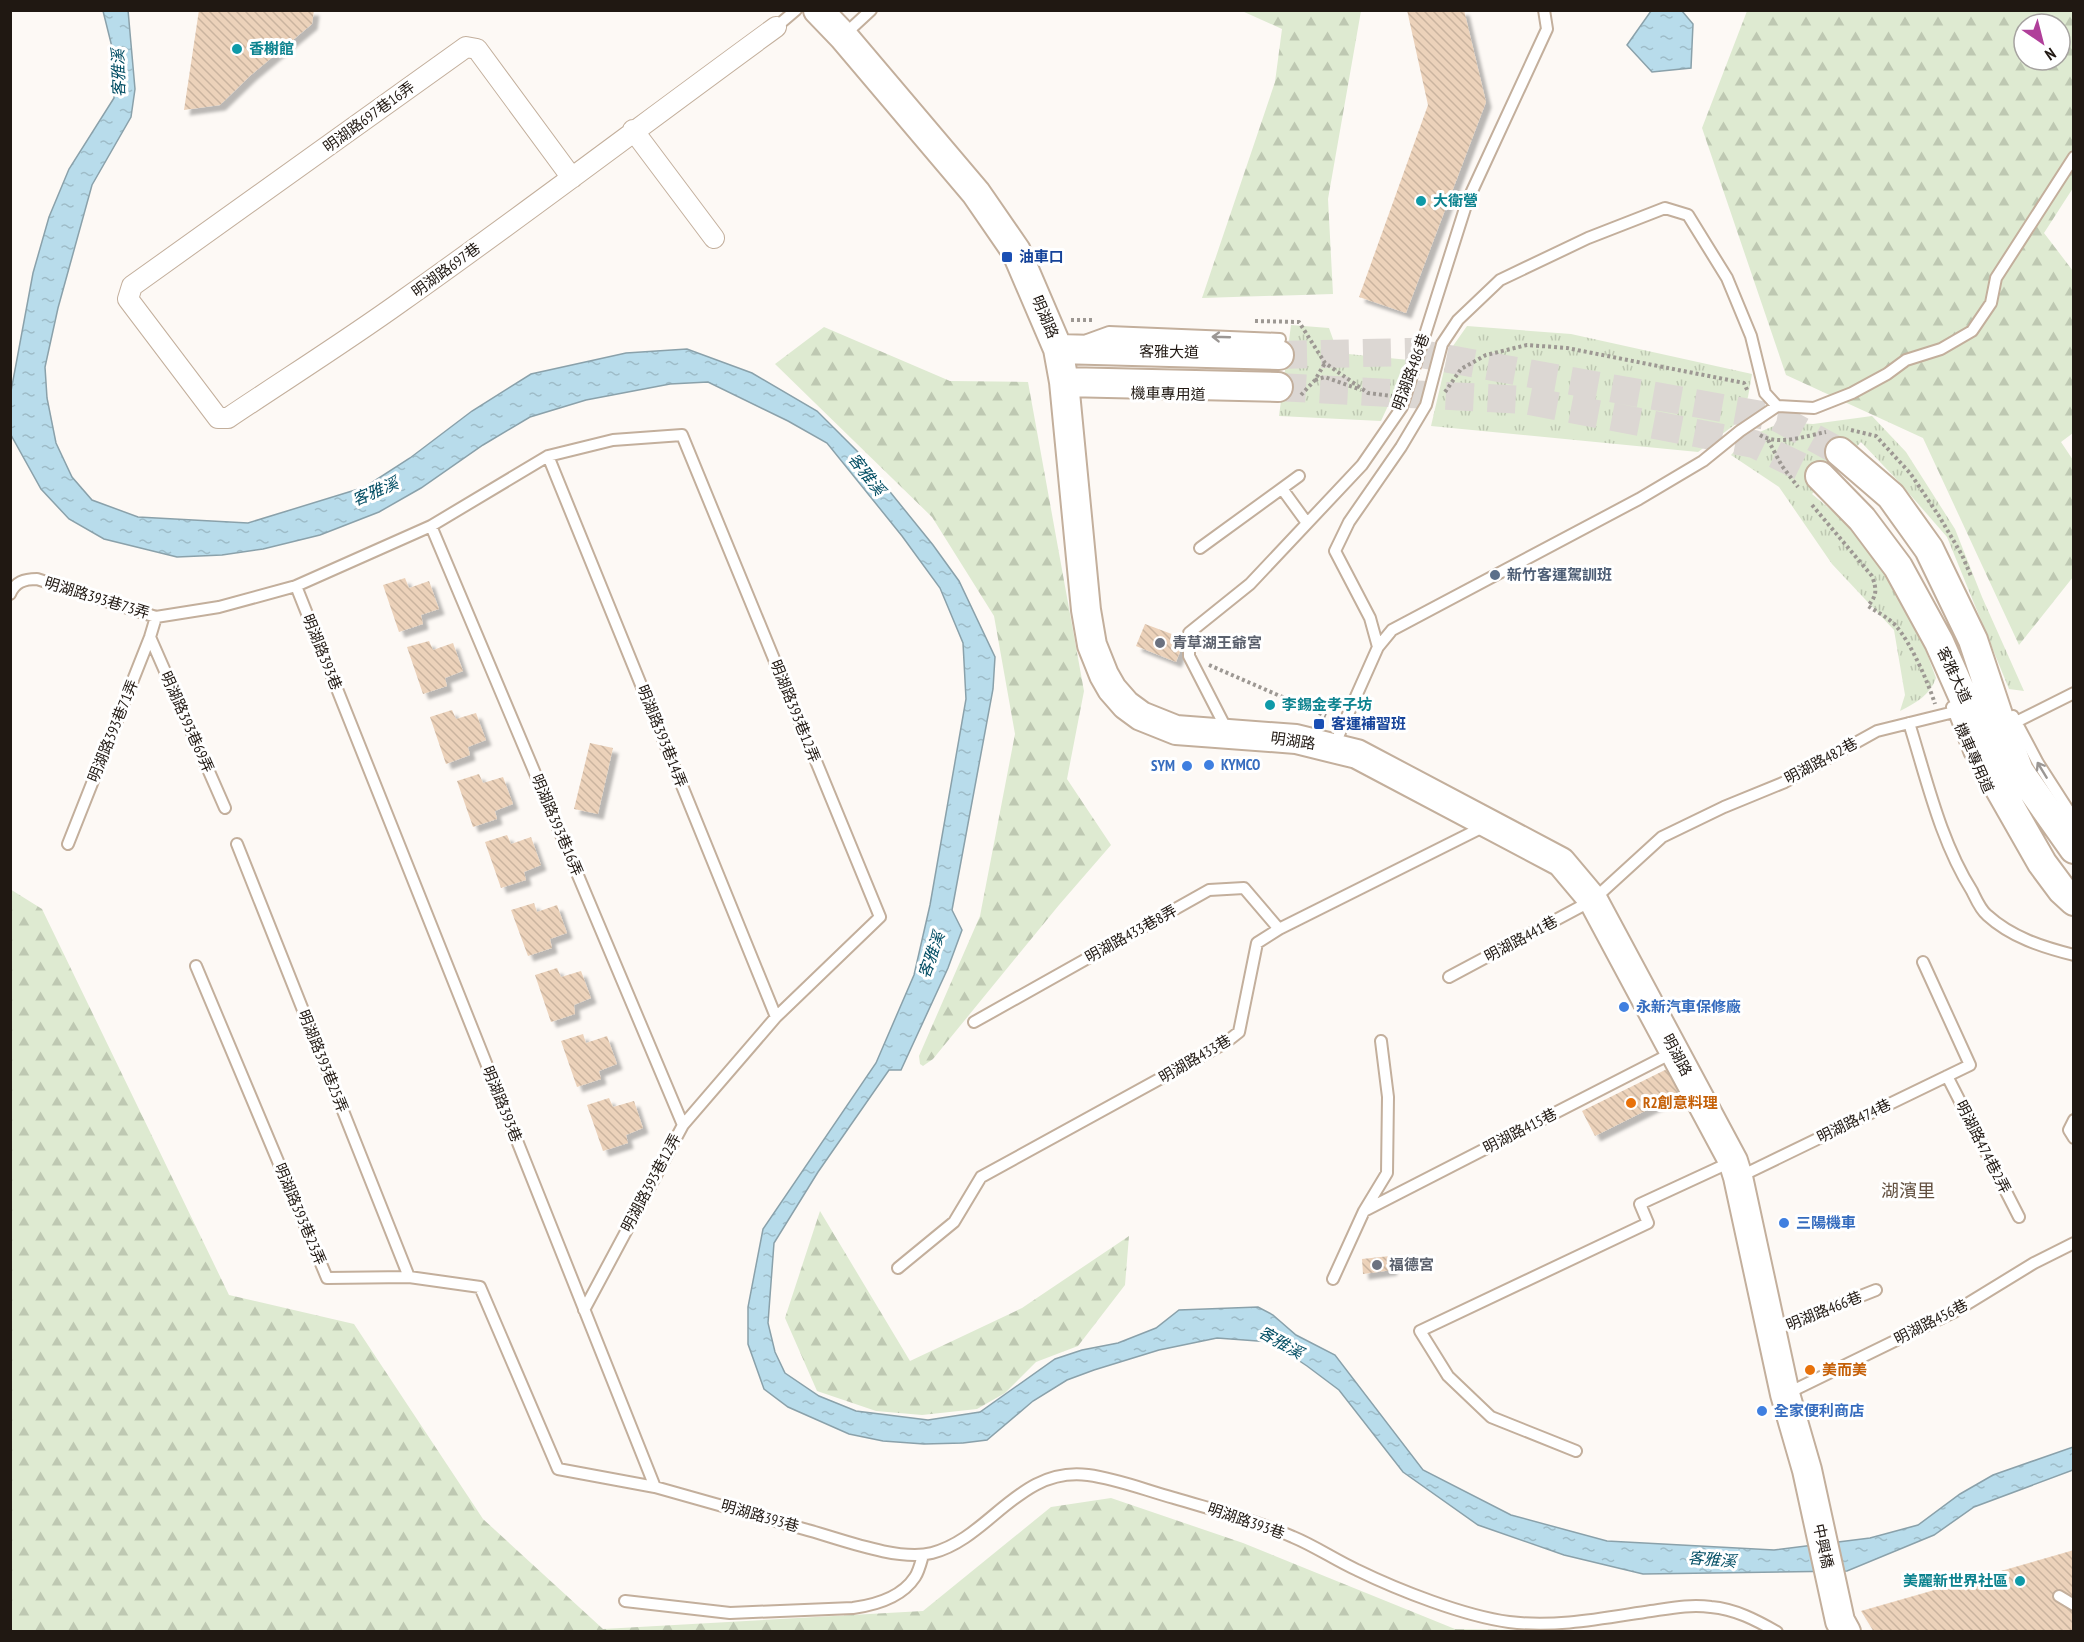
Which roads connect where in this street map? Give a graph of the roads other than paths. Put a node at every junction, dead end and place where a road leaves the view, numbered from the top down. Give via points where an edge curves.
1 (871, 10) edge
2 (1544, 10) edge
3 (815, 11) edge
4 (776, 27) joint
5 (843, 36) junction
6 (633, 130) junction
7 (2073, 157) edge
8 (572, 178) junction
9 (714, 238) dead end
10 (132, 286) joint
11 (1280, 347) tunnel mouth
12 (1058, 349) junction
13 (1064, 382) junction
14 (1282, 395) tunnel mouth
15 (1777, 406) junction
16 (1843, 448) tunnel mouth
17 (548, 456) junction
18 (1299, 476) dead end
19 (1810, 486) joint
20 (1283, 490) junction
21 (1307, 523) junction
22 (431, 526) junction
23 (1200, 548) dead end
24 (296, 586) junction
25 (10, 594) edge
26 (156, 617) junction
27 (150, 637) junction
28 (1378, 647) junction
29 (1943, 679) dead end
30 (2073, 693) edge
31 (1985, 709) junction
32 (1909, 723) junction
33 (1230, 735) junction
34 (1333, 748) junction
35 (1974, 764) dead end
36 (1995, 804) dead end
37 (225, 808) dead end
38 (2073, 819) edge
39 (1491, 824) junction
40 (68, 844) dead end
41 (237, 844) dead end
42 (2073, 849) edge
43 (2067, 898) edge
44 (1593, 900) junction
45 (1279, 929) junction
46 (2073, 955) edge
47 (1923, 962) dead end
48 (196, 966) dead end
49 (1449, 977) dead end
50 (776, 1017) junction
51 (974, 1022) dead end
52 (1381, 1041) dead end
53 (1675, 1052) junction
54 (1947, 1076) junction
55 (2073, 1120) edge
56 (682, 1125) junction
57 (2073, 1138) edge
58 (1736, 1169) junction
59 (1364, 1211) junction
60 (2019, 1217) dead end
61 (2073, 1243) edge
62 (898, 1268) dead end
63 (409, 1277) junction
64 (1333, 1279) dead end
65 (1876, 1290) dead end
66 (584, 1310) junction
67 (1772, 1332) junction
68 (1785, 1394) junction
69 (1576, 1451) dead end
70 (1807, 1470) joint
71 (655, 1487) junction
72 (923, 1555) junction
73 (2059, 1596) dead end
74 (625, 1601) dead end
75 (2073, 1605) edge
76 (1843, 1626) edge
77 (1778, 1632) edge

1 - 5 lane
2 - 21 lane, 明湖路486巷 via 1547,29 1467,202 1401,407 1362,465
3 - 4 lane, 明湖路697巷
3 - 5 main road, 明湖路
4 - 6 street, 明湖路697巷
5 - 12 main road, 明湖路 via 976,193 1016,251
6 - 8 street, 明湖路697巷
6 - 9 street
7 - 15 lane via 1996,278 1991,303 1972,331 1941,349 1906,360 1852,393 1814,408
8 - 10 street, 明湖路697巷16弄 via 477,49 466,47
8 - 10 street, 明湖路697巷 via 400,303 228,418 218,418 128,299
11 -> 12 main road, 客雅大道
12 - 13 main road, 明湖路
13 - 14 main road
13 - 33 main road, 明湖路 via 1086,610 1092,645 1104,675 1126,705 1152,721 1176,730
15 - 28 lane via 1694,466 1392,630
15 - 28 lane via 1765,393 1751,336 1726,278 1688,215 1665,208 1588,238 1500,280 1458,320 1442,344 1426,405 1349,522 1335,551 1370,618
16 - 31 main road, 客雅大道 via 1891,496 1929,549 1973,640
17 - 22 lane, 明湖路393巷12弄
17 - 50 lane, 明湖路393巷14弄
17 - 50 lane, 明湖路393巷12弄 via 613,440 682,435 880,917
18 - 20 lane
19 - 29 lane via 1858,527 1892,570 1932,647
19 - 31 main road, 客雅大道 via 1862,519 1898,567 1939,642
20 - 21 lane
20 - 23 lane
21 - 33 lane, 明湖路486巷 via 1250,584 1189,633 1189,656
22 - 24 lane, 明湖路393巷12弄
22 - 56 lane, 明湖路393巷16弄
24 - 26 lane, 明湖路393巷73弄 via 219,607
24 - 66 lane, 明湖路393巷
25 - 26 lane, 明湖路393巷73弄 via 18,583 37,579
26 - 27 lane, 明湖路393巷71弄
27 - 37 lane, 明湖路393巷69弄
27 - 40 lane, 明湖路393巷71弄
28 - 34 lane
30 - 31 lane, 明湖路482巷
31 - 32 lane, 明湖路482巷
31 - 35 lane, 機車專用道
38 -> 31 lane via 2038,763
31 - 42 main road, 客雅大道 via 2019,771
31 - 43 main road, 客雅大道 via 1994,777 2042,863
32 - 44 lane, 明湖路482巷 via 1877,731 1785,782 1662,837
32 - 46 lane via 1945,840 1985,913 2013,934 2043,948
33 - 34 main road, 明湖路 via 1296,740
34 - 39 main road, 明湖路 via 1357,754
36 - 43 lane, 機車專用道 via 2033,862
39 - 44 main road, 明湖路 via 1561,862
39 - 45 lane, 明湖路433巷
41 - 63 lane, 明湖路393巷25弄
44 - 49 lane, 明湖路441巷
44 - 53 main road, 明湖路
45 - 51 lane, 明湖路433巷8弄 via 1244,888 1209,890
45 - 62 lane, 明湖路433巷 via 1257,943 1239,1032 1226,1043 981,1177 954,1222
47 - 54 lane, 明湖路474巷 via 1970,1065
48 - 63 lane, 明湖路393巷23弄 via 327,1278
50 - 56 lane, 明湖路393巷12弄
52 - 59 lane via 1388,1097 1387,1173
53 - 58 main road, 明湖路
53 - 59 lane, 明湖路415巷
54 - 58 lane, 明湖路474巷
54 - 60 lane, 明湖路474巷2弄
55 - 57 lane via 2069,1130
56 - 66 lane, 明湖路393巷12弄
58 - 67 main road, 明湖路
58 - 69 lane, 明湖路474巷 via 1640,1204 1648,1223 1420,1331 1448,1376 1491,1417
59 - 64 lane
61 - 68 lane, 明湖路456巷 via 1954,1312
63 - 71 lane, 明湖路393巷23弄 via 480,1287 558,1469
65 - 67 lane, 明湖路466巷
66 - 71 lane, 明湖路393巷
67 - 68 main road, 明湖路
68 - 70 main road, 明湖路
70 - 76 main road, 中興橋
71 - 72 lane, 明湖路393巷 via 878,1550
72 - 74 lane via 915,1576 906,1586 870,1606 730,1613
72 - 77 lane, 明湖路393巷 via 956,1542 1035,1484 1051,1477 1084,1474 1124,1482 1256,1523 1404,1590 1506,1622 1561,1624 1695,1606 1730,1610
73 - 75 lane

